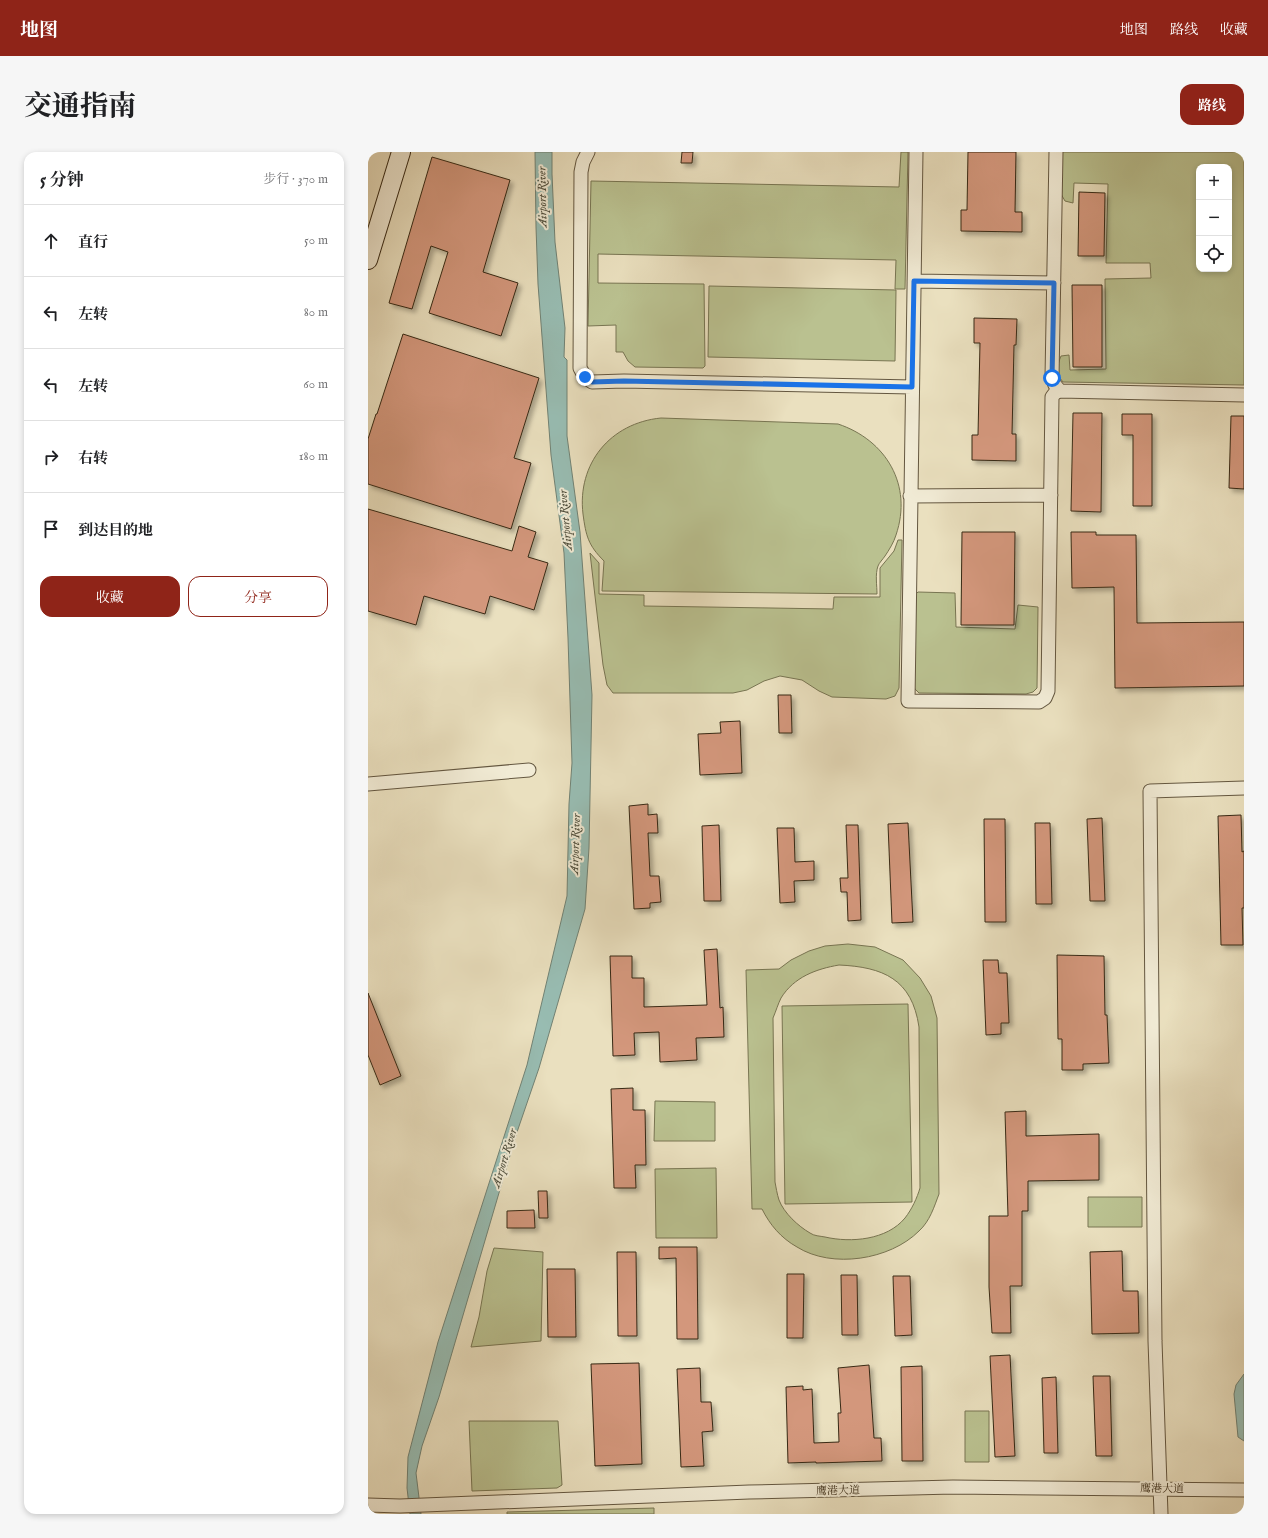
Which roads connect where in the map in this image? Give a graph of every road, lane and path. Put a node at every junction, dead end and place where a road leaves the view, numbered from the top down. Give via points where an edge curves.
1 (401, 152) edge
2 (588, 152) edge
3 (916, 152) edge
4 (1056, 152) edge
5 (368, 260) edge
6 (914, 281) junction
7 (1054, 283) junction
8 (912, 387) junction
9 (1060, 391) junction
10 (1244, 395) edge
11 (1051, 495) junction
12 (910, 496) junction
13 (529, 770) dead end
14 (368, 784) edge
15 (1244, 788) edge
16 (1160, 1488) junction
17 (1244, 1490) edge
18 (368, 1505) edge
19 (1161, 1514) edge

1 - 5 main road
2 - 8 street via 580,172 580,368 585,377 592,382
3 - 6 street
4 - 7 street
6 - 7 street
6 - 8 street
7 - 9 street via 1052,378
8 - 12 street
9 - 10 street
9 - 11 street via 1052,397
11 - 12 street
11 - 12 street via 1048,691 1040,702 908,701
13 - 14 street
15 - 16 street via 1150,791 1155,1341
16 - 17 street, 鹰港大道
16 - 18 street, 鹰港大道 via 953,1487
16 - 19 street

